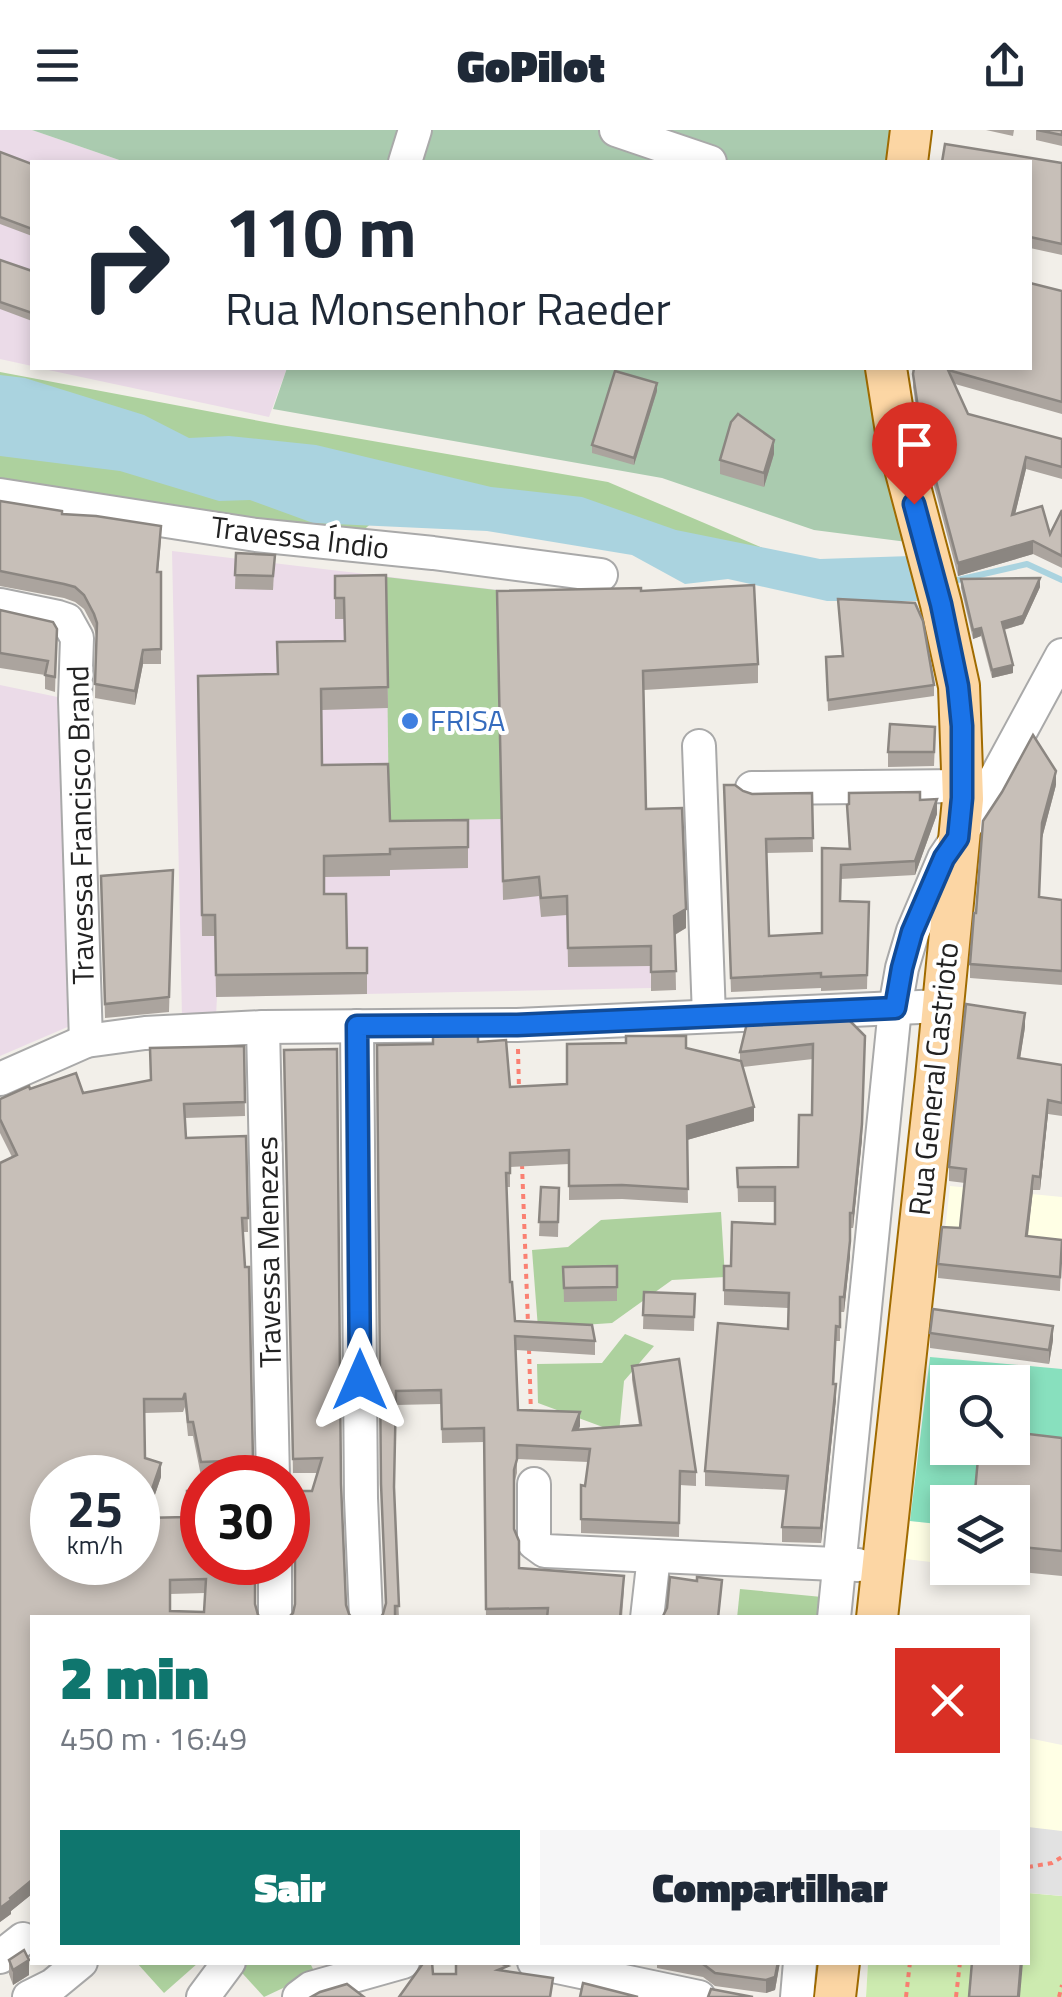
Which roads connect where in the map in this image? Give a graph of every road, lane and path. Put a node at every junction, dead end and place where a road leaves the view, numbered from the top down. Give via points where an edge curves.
1 (415, 130) edge
2 (616, 130) edge
3 (911, 130) edge
4 (406, 160) edge
5 (704, 160) edge
6 (907, 160) edge
7 (886, 370) edge
8 (0, 495) edge
9 (601, 574) dead end
10 (0, 606) edge
11 (1062, 655) edge
12 (698, 746) dead end
13 (961, 786) junction
14 (752, 788) dead end
15 (958, 838) junction
16 (942, 1006) junction
17 (895, 1008) junction
18 (709, 1016) junction
19 (517, 1025) junction
20 (357, 1026) junction
21 (263, 1027) junction
22 (86, 1041) junction
23 (0, 1080) edge
24 (520, 1105) edge
25 (522, 1164) edge
26 (528, 1324) edge
27 (529, 1344) edge
28 (532, 1424) edge
29 (273, 1455) edge
30 (534, 1484) dead end
31 (654, 1556) junction
32 (840, 1563) junction
33 (882, 1567) junction
34 (274, 1585) edge
35 (275, 1615) edge
36 (366, 1615) edge
37 (648, 1615) edge
38 (834, 1615) edge
39 (877, 1615) edge
40 (1062, 1858) edge
41 (1030, 1868) edge
42 (77, 1965) edge
43 (89, 1965) edge
44 (227, 1965) edge
45 (392, 1965) edge
46 (540, 1965) edge
47 (800, 1965) edge
48 (840, 1965) edge
49 (910, 1965) edge
50 (960, 1965) edge
51 (577, 1985) edge
52 (1062, 1985) edge
53 (29, 1997) edge
54 (74, 1997) edge
55 (203, 1997) edge
56 (299, 1997) edge
57 (699, 1997) edge
58 (796, 1997) edge
59 (835, 1997) edge
60 (906, 1997) edge
61 (956, 1997) edge
62 (1059, 1997) edge

1 - 4 street
2 - 5 street
3 - 6 main road
7 - 13 main road, Rua General Castrioto via 958,686
8 - 9 street, Travessa Índio via 256,536
10 - 22 street, Travessa Francisco Brand via 67,620 77,638
11 - 15 street
12 - 18 street
13 - 14 street
13 - 15 main road, Rua General Castrioto
15 - 16 main road, Rua General Castrioto
15 - 17 street via 912,932
16 - 17 street
16 - 33 main road, Rua General Castrioto
17 - 18 street
17 - 32 street
18 - 19 street
19 - 20 street
19 - 24 path
20 - 21 street
20 - 36 street
21 - 22 street
21 - 29 street, Travessa Menezes
22 - 23 street
25 - 26 path
27 - 28 path
30 - 31 street via 534,1544 546,1551
31 - 32 street
31 - 37 street
32 - 33 street
32 - 38 street
33 - 39 main road, Rua General Castrioto
34 - 35 street
40 - 41 path
42 - 53 street
43 - 54 street
44 - 55 street
45 - 56 street
46 - 51 street
47 - 58 street
48 - 59 main road
49 - 60 path
50 - 61 path
51 - 57 street
52 - 62 path

